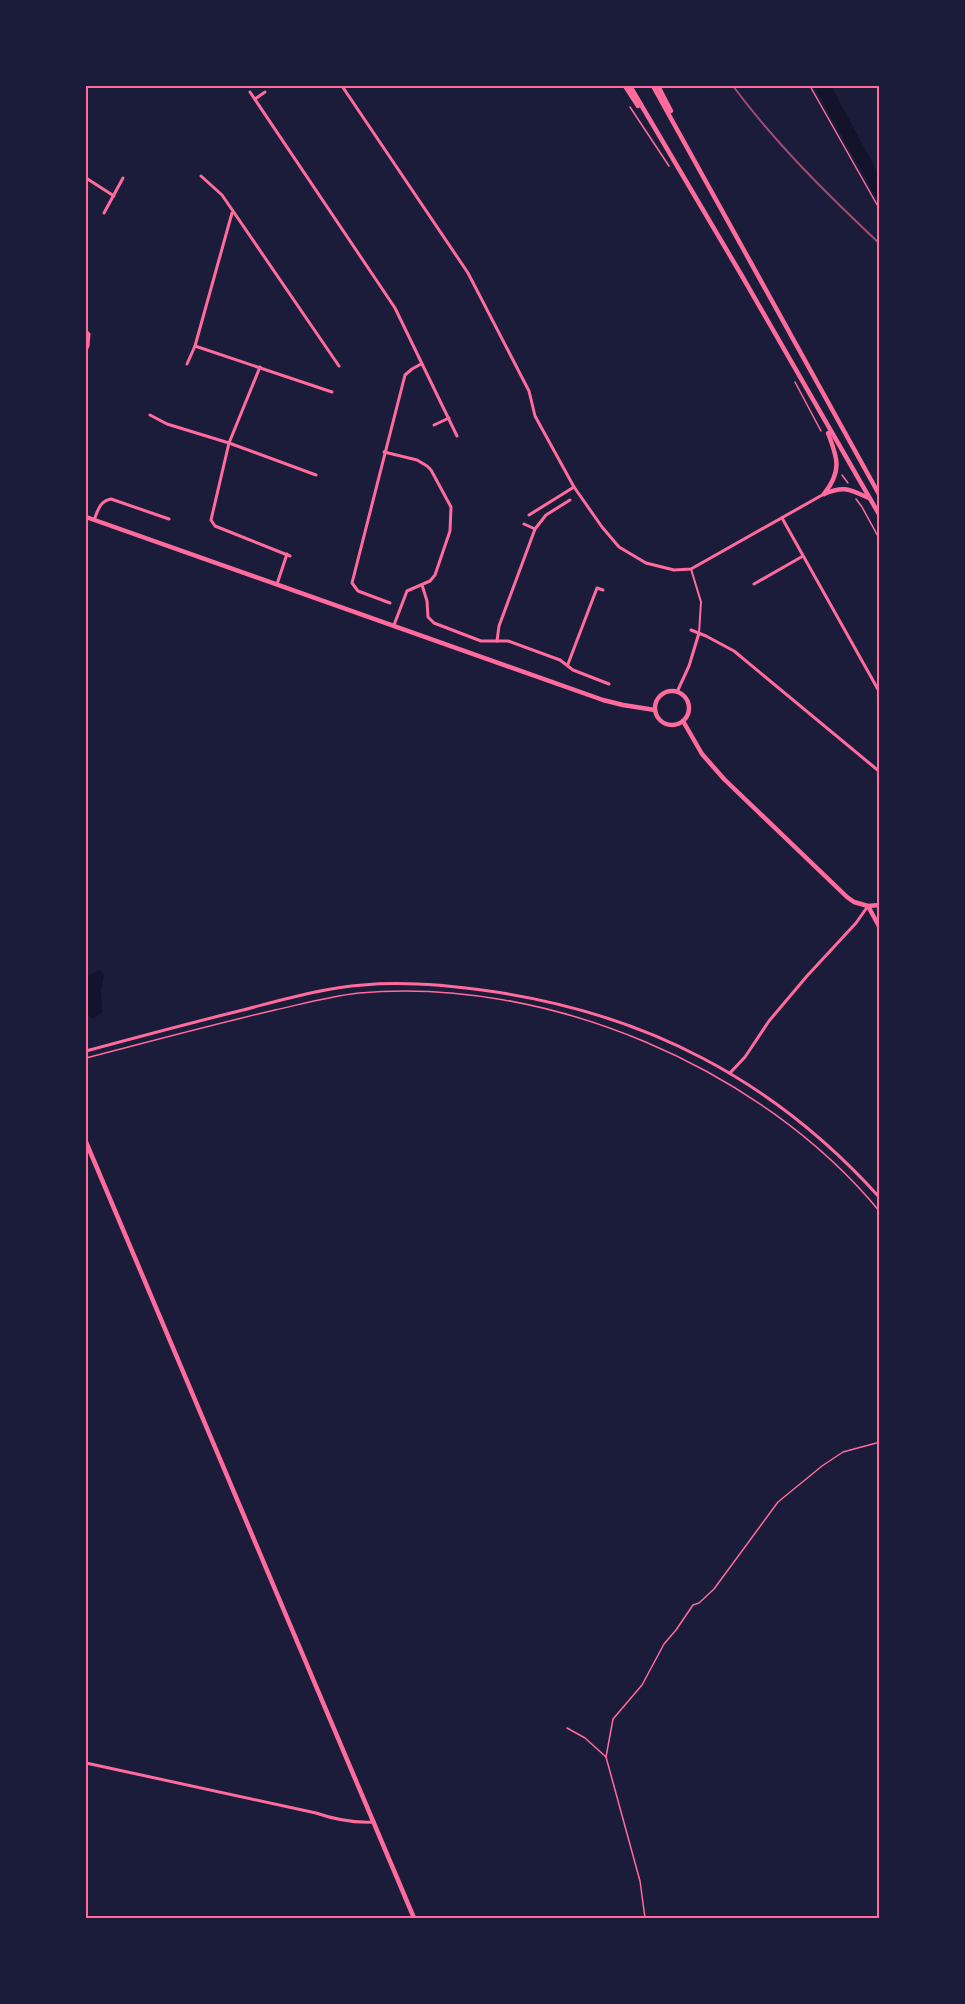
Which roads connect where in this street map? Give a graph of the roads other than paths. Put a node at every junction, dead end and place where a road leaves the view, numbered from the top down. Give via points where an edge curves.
1 (342, 86) edge
2 (625, 86) edge
3 (630, 86) edge
4 (653, 86) edge
5 (658, 86) edge
6 (250, 92) dead end
7 (265, 92) dead end
8 (255, 99) junction
9 (669, 153) junction
10 (699, 167) junction
11 (201, 176) dead end
12 (86, 178) edge
13 (123, 178) dead end
14 (114, 196) junction
15 (232, 212) junction
16 (104, 213) dead end
17 (86, 331) edge
18 (195, 346) junction
19 (86, 350) edge
20 (187, 364) dead end
21 (421, 364) junction
22 (339, 366) dead end
23 (260, 367) junction
24 (332, 392) dead end
25 (150, 415) dead end
26 (448, 418) junction
27 (824, 421) junction
28 (434, 425) dead end
29 (457, 436) dead end
30 (229, 443) junction
31 (384, 452) junction
32 (316, 475) dead end
33 (574, 487) junction
34 (824, 494) junction
35 (879, 496) edge
36 (869, 498) junction
37 (570, 500) dead end
38 (529, 515) dead end
39 (879, 516) edge
40 (86, 517) edge
41 (169, 519) dead end
42 (783, 519) junction
43 (94, 520) junction
44 (524, 524) dead end
45 (535, 529) junction
46 (803, 556) junction
47 (691, 569) junction
48 (277, 584) junction
49 (754, 584) dead end
50 (422, 585) junction
51 (603, 590) dead end
52 (390, 603) dead end
53 (394, 625) junction
54 (691, 630) dead end
55 (699, 633) junction
56 (497, 641) junction
57 (568, 664) junction
58 (609, 684) dead end
59 (676, 692) junction
60 (879, 693) edge
61 (655, 710) junction
62 (682, 721) junction
63 (879, 772) edge
64 (879, 905) edge
65 (868, 906) junction
66 (879, 928) edge
67 (86, 1051) edge
68 (729, 1075) junction
69 (86, 1142) edge
70 (879, 1198) edge
71 (879, 1442) edge
72 (567, 1728) dead end
73 (606, 1756) junction
74 (86, 1763) edge
75 (374, 1822) junction
76 (414, 1918) edge
77 (645, 1918) edge

1 - 33 street via 468,273 529,391 535,416
2 - 9 main road
3 - 9 main road
4 - 10 main road
5 - 10 main road
6 - 8 street
7 - 8 street
8 - 21 street via 395,308
9 - 27 main road
10 - 35 main road
11 - 15 street via 216,188
12 - 14 street
13 - 14 street
14 - 16 street
15 - 18 street
15 - 22 street
17 - 19 street
18 - 20 street
18 - 23 street
21 - 26 street
21 - 31 street via 405,375
23 - 24 street
23 - 30 street
25 - 30 street
26 - 28 street
26 - 29 street
27 - 34 main road via 838,464 835,478
27 - 36 main road
30 - 32 street
30 - 48 street via 212,523 289,555
31 - 50 street via 427,466 451,507 450,531 435,575
31 - 52 street via 352,584 358,591
33 - 38 street
33 - 47 street via 602,527 632,557 674,570
34 - 36 main road via 848,489
34 - 42 street
36 - 39 main road
37 - 45 street via 546,515
40 - 43 main road
41 - 43 street via 111,499 100,506
42 - 46 street
42 - 47 street
43 - 48 main road
44 - 45 street
45 - 56 street
46 - 49 street
46 - 60 street
47 - 55 street via 701,602
48 - 53 main road
50 - 53 street via 407,591
50 - 56 street via 430,620 481,641
51 - 57 street via 597,588
53 - 61 main road via 603,700
54 - 55 street
55 - 59 street
55 - 63 street via 734,651
56 - 57 street via 508,641
57 - 58 street
59 - 61 main road via 661,695
59 - 62 main road via 689,707
61 - 62 main road via 663,722 673,725
62 - 65 main road via 702,754 724,779 847,897
64 - 65 main road
65 - 66 main road
65 - 68 street
67 - 68 street via 330,989 402,983 448,985 574,1006 647,1031
68 - 70 street via 825,1141
69 - 75 main road
71 - 73 lane via 843,1452 778,1502 714,1589 693,1605 664,1644 642,1685 613,1718
72 - 73 lane
73 - 77 lane via 640,1881
74 - 75 street via 336,1820
75 - 76 main road

